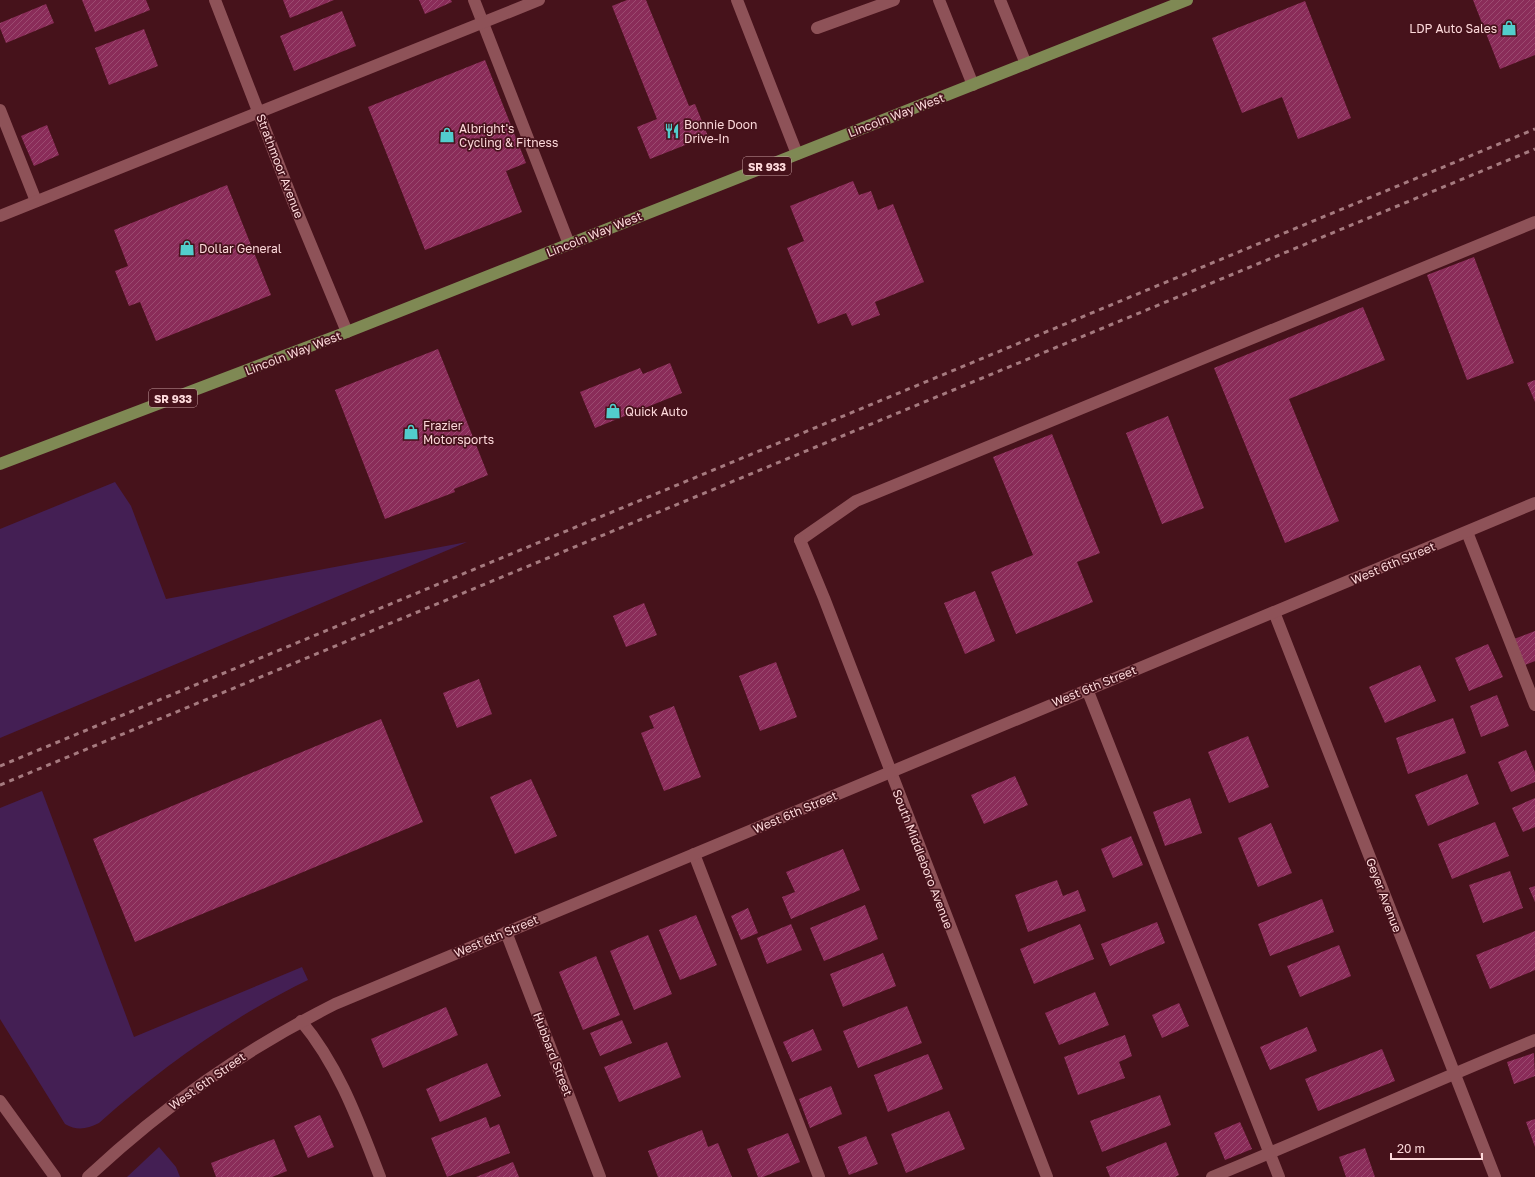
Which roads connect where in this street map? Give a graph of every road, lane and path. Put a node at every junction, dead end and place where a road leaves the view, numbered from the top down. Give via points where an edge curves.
1 (215, 0) edge
2 (474, 0) edge
3 (539, 0) edge
4 (737, 0) edge
5 (894, 0) edge
6 (939, 0) edge
7 (1000, 0) edge
8 (1187, 0) edge
9 (484, 23) junction
10 (816, 28) dead end
11 (1026, 64) junction
12 (972, 85) junction
13 (0, 110) edge
14 (259, 111) junction
15 (797, 154) junction
16 (36, 201) junction
17 (0, 216) edge
18 (1535, 222) edge
19 (568, 244) junction
20 (347, 332) junction
21 (0, 464) edge
22 (1535, 503) edge
23 (1467, 532) junction
24 (1274, 612) junction
25 (1087, 689) junction
26 (1535, 705) edge
27 (890, 772) junction
28 (694, 854) junction
29 (506, 932) junction
30 (301, 1021) junction
31 (1535, 1040) edge
32 (1455, 1073) junction
33 (0, 1101) edge
34 (1269, 1154) junction
35 (55, 1177) edge
36 (88, 1177) edge
37 (380, 1177) edge
38 (600, 1177) edge
39 (819, 1177) edge
40 (1047, 1177) edge
41 (1212, 1177) edge
42 (1278, 1177) edge
43 (1495, 1177) edge

1 - 14 street, Strathmoor Avenue
2 - 9 street
3 - 9 street
4 - 15 street
5 - 10 street
6 - 12 street
7 - 11 street
8 - 11 main road, Lincoln Way West / SR 933
9 - 14 street
9 - 19 street
11 - 12 main road, Lincoln Way West / SR 933
12 - 15 main road, Lincoln Way West / SR 933
13 - 16 street
14 - 16 street
14 - 20 street, Strathmoor Avenue
15 - 19 main road, Lincoln Way West / SR 933
16 - 17 street
18 - 27 street, South Middleboro Avenue via 856,501 800,540
19 - 20 main road, Lincoln Way West / SR 933
20 - 21 main road, Lincoln Way West / SR 933
22 - 23 street, West 6th Street
23 - 24 street, West 6th Street
23 - 26 street
24 - 25 street, West 6th Street
24 - 32 street, Geyer Avenue
25 - 27 street, West 6th Street
25 - 34 street
27 - 28 street, West 6th Street
27 - 40 street, South Middleboro Avenue
28 - 29 street, West 6th Street
28 - 39 street
29 - 30 street, West 6th Street via 335,1004
29 - 38 street, Hubbard Street
30 - 36 street, West 6th Street via 238,1058 168,1107
30 - 37 street via 314,1036 352,1104
31 - 32 street
32 - 34 street
32 - 43 street, Geyer Avenue
33 - 35 street
34 - 41 street
34 - 42 street

